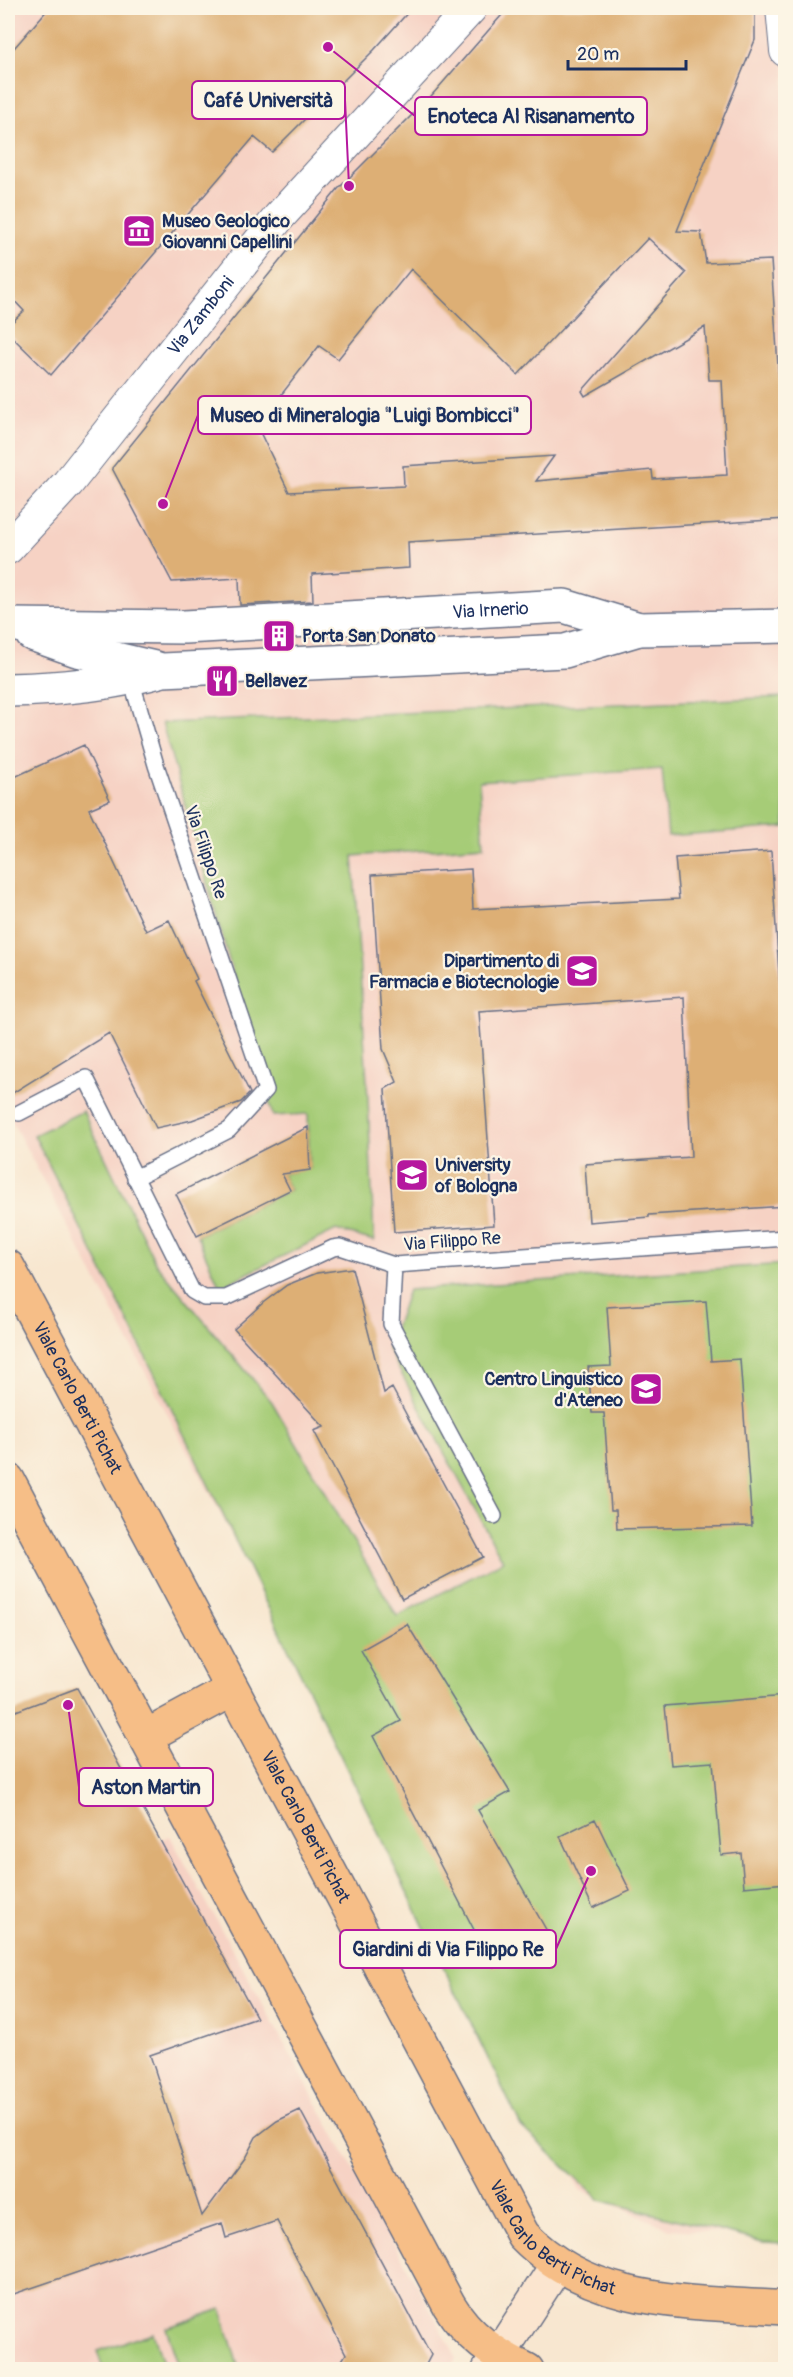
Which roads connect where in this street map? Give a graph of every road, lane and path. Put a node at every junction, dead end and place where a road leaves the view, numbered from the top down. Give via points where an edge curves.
1 (471, 8) edge
2 (782, 8) edge
3 (786, 51) edge
4 (8, 548) edge
5 (8, 625) edge
6 (786, 626) edge
7 (639, 629) junction
8 (163, 670) junction
9 (131, 679) junction
10 (8, 690) edge
11 (19, 1113) dead end
12 (135, 1178) junction
13 (786, 1238) edge
14 (394, 1265) junction
15 (8, 1267) edge
16 (8, 1480) edge
17 (494, 1516) dead end
18 (232, 1690) junction
19 (145, 1737) junction
20 (557, 2265) junction
21 (786, 2308) edge
22 (493, 2363) edge
23 (527, 2370) edge

1 - 4 street, Via Zamboni via 279,217 68,483
2 - 3 street
5 - 7 street, Via Irnerio via 160,627 564,606
5 - 8 street via 77,650
6 - 7 street, Via Irnerio
7 - 8 street, Via Irnerio via 565,651
8 - 9 street
9 - 10 street
9 - 12 lane, Via Filippo Re via 156,765 266,1090 229,1130
11 - 12 lane, Via Filippo Re via 86,1077
12 - 14 lane, Via Filippo Re via 192,1291 204,1298 226,1298 333,1248
13 - 14 lane, Via Filippo Re
14 - 17 lane via 391,1324
15 - 18 main road, Viale Carlo Berti Pichat
16 - 19 main road
18 - 19 main road
18 - 20 main road, Viale Carlo Berti Pichat via 516,2225
19 - 22 main road via 449,2305
20 - 21 main road, Viale Carlo Berti Pichat via 598,2284 648,2298
20 - 22 main road
22 - 23 main road

